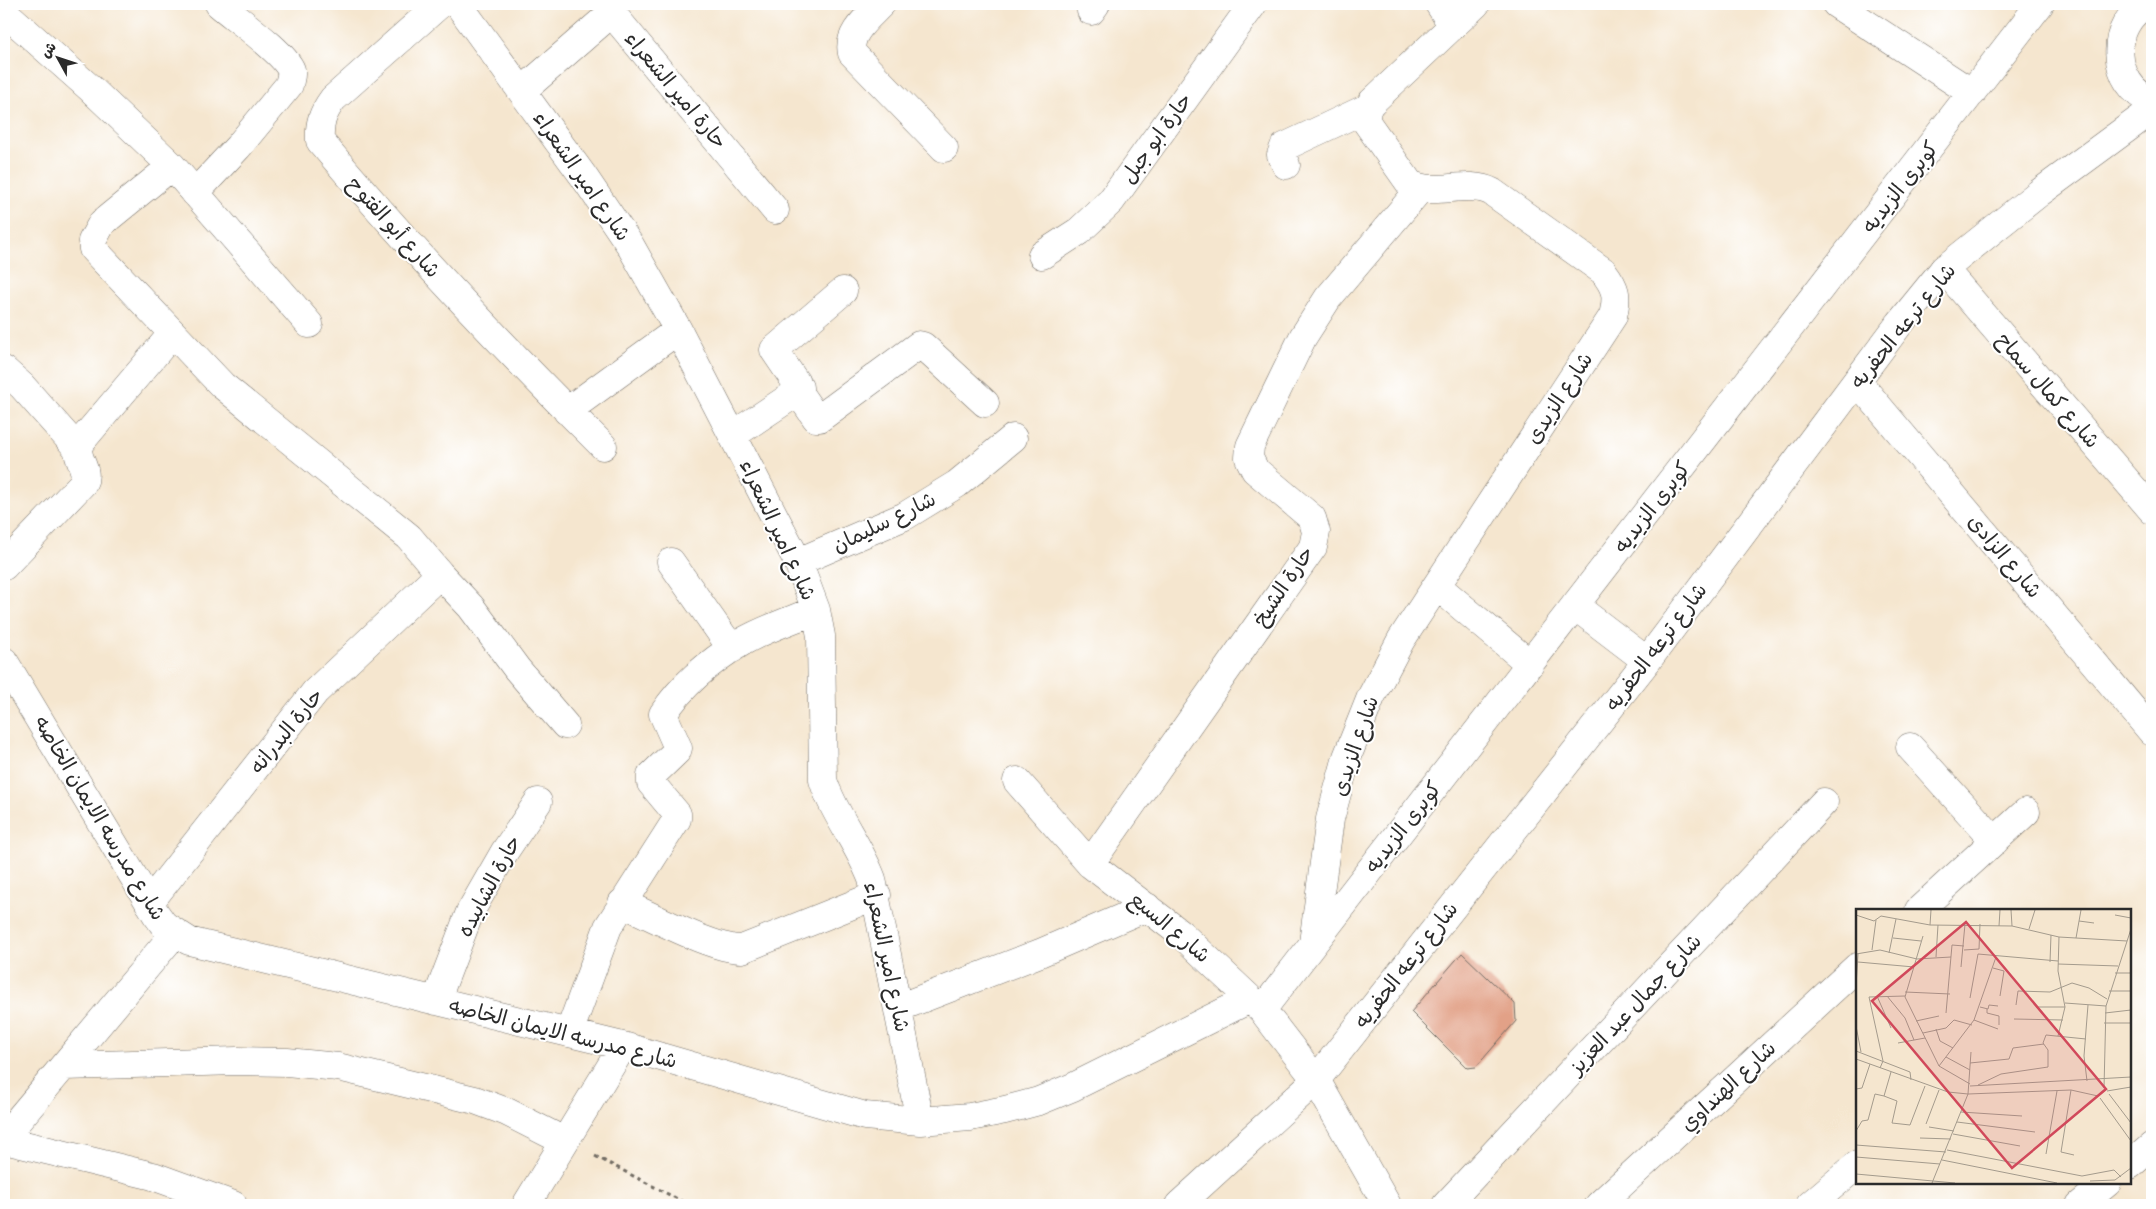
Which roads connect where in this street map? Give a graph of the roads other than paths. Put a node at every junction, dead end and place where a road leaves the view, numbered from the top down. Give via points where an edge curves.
1 (219, 4) edge
2 (440, 4) edge
3 (458, 4) edge
4 (882, 4) edge
5 (1253, 4) edge
6 (1476, 4) edge
7 (1836, 4) edge
8 (2040, 4) edge
9 (2134, 7) edge
10 (1446, 15) edge
11 (12, 17) edge
12 (522, 91) junction
13 (1972, 94) junction
14 (2152, 101) edge
15 (1367, 108) junction
16 (2152, 110) edge
17 (944, 148) dead end
18 (1286, 165) dead end
19 (172, 166) junction
20 (1420, 189) junction
21 (195, 192) junction
22 (775, 210) dead end
23 (1042, 255) dead end
24 (1944, 269) junction
25 (843, 291) dead end
26 (309, 324) dead end
27 (678, 330) junction
28 (172, 334) junction
29 (4, 370) edge
30 (1857, 381) junction
31 (798, 392) junction
32 (985, 403) dead end
33 (567, 411) junction
34 (733, 435) junction
35 (1013, 438) dead end
36 (603, 446) dead end
37 (77, 448) junction
38 (2152, 510) edge
39 (671, 562) dead end
40 (798, 562) junction
41 (4, 566) edge
42 (440, 574) junction
43 (1437, 586) junction
44 (1576, 606) junction
45 (816, 610) junction
46 (732, 649) junction
47 (1647, 661) junction
48 (1530, 664) junction
49 (8, 676) edge
50 (565, 725) dead end
51 (2152, 732) edge
52 (1910, 746) dead end
53 (1017, 781) dead end
54 (538, 802) dead end
55 (1824, 802) dead end
56 (2026, 812) dead end
57 (1995, 841) junction
58 (1090, 864) junction
59 (877, 895) junction
60 (149, 903) junction
61 (622, 903) junction
62 (1147, 907) junction
63 (1920, 909) edge
64 (174, 933) junction
65 (1313, 944) junction
66 (1856, 968) edge
67 (436, 1001) junction
68 (1256, 1004) junction
69 (898, 1008) junction
70 (569, 1033) junction
71 (623, 1046) junction
72 (64, 1066) junction
73 (1316, 1080) junction
74 (920, 1121) junction
75 (4, 1139) edge
76 (564, 1142) junction
77 (2152, 1146) edge
78 (2131, 1163) edge
79 (1856, 1167) edge
80 (2107, 1184) edge
81 (233, 1205) edge
82 (526, 1205) edge
83 (1179, 1205) edge
84 (1387, 1205) edge
85 (1446, 1205) edge
86 (1599, 1205) edge
87 (1810, 1205) edge
88 (2080, 1205) edge

1 - 21 street via 278,54 292,73 289,85 238,147
2 - 33 street, شارع أبو الفتوح via 332,99 319,125 320,141 424,262
3 - 12 street, شارع امير الشعراء
4 - 17 street via 854,35 850,45 852,53
5 - 23 street, حارة ابو جبل via 1110,201 1079,231
6 - 10 street
7 - 13 street
8 - 13 street, كوبرى الزيديه
9 - 14 street via 2119,43 2119,60 2133,89
10 - 15 street
11 - 19 street
12 - 22 street, حارة امير الشعراء via 607,17 615,17
12 - 27 street, شارع امير الشعراء via 630,245
13 - 44 street, كوبرى الزيديه
15 - 18 street via 1284,147 1281,154
15 - 20 street via 1367,123 1410,184
16 - 24 street, شارع ترعه الحفريه via 2039,193
19 - 21 street
19 - 28 street via 102,223 92,240 99,258
20 - 43 street, شارع الزيدى via 1476,186 1492,192 1603,271 1613,284 1617,300 1613,316
20 - 58 street, حارة الشيخ via 1328,298 1303,337 1250,446 1249,458 1255,470 1312,518 1316,532 1313,547
21 - 26 street
24 - 30 street, شارع ترعه الحفريه
24 - 38 street, شارع كمال سماح
25 - 31 street via 774,350 799,387
27 - 33 street
27 - 34 street, شارع امير الشعراء
28 - 37 street
28 - 42 street via 222,385 409,537
29 - 37 street
30 - 47 street, شارع ترعه الحفريه
30 - 51 street, شارع الزادى
31 - 32 street via 818,419 919,345
31 - 34 street
33 - 36 street, شارع أبو الفتوح
34 - 40 street, شارع امير الشعراء
35 - 40 street, شارع سليمان via 957,484 905,516
37 - 41 street via 85,473 83,483
39 - 46 street
40 - 45 street, شارع امير الشعراء
42 - 50 street via 471,606
42 - 60 street, حارة البدرانه via 315,692
43 - 48 street
43 - 65 street, شارع الزيدى via 1401,640 1375,689 1347,757 1330,819
44 - 47 street
44 - 48 street, كوبرى الزيديه
45 - 46 street via 743,641
45 - 59 street, شارع امير الشعراء via 821,636 823,780 830,801 866,863
46 - 61 street via 700,673 663,714 678,746 677,752 651,776 651,783 677,819
47 - 73 street, شارع ترعه الحفريه
48 - 65 street, كوبرى الزيديه
49 - 60 street, شارع مدرسه الايمان الخاصه
52 - 57 street
53 - 58 street, شارع السبع
54 - 67 street, حارة الشابيده via 505,850 470,912
55 - 85 street, شارع جمال عبد العزيز
56 - 57 street
57 - 63 street
58 - 62 street, شارع السبع
59 - 61 street via 742,949 714,944
59 - 69 street, شارع امير الشعراء
60 - 64 street, شارع مدرسه الايمان الخاصه via 164,925
61 - 70 street via 608,927
62 - 68 street, شارع السبع
62 - 69 street
64 - 67 street, شارع مدرسه الايمان الخاصه via 189,941
64 - 72 street
65 - 68 street, كوبرى الزيديه
66 - 86 street, شارع الهنداوي
67 - 70 street, شارع مدرسه الايمان الخاصه
68 - 73 street, شارع السبع
68 - 74 street, شارع مدرسه الايمان الخاصه via 1039,1101 970,1117
69 - 74 street, شارع امير الشعراء
70 - 71 street, شارع مدرسه الايمان الخاصه
71 - 74 street, شارع مدرسه الايمان الخاصه via 865,1116
71 - 76 street
72 - 75 street
72 - 76 street via 287,1062 338,1067 475,1100
73 - 83 street, شارع ترعه الحفريه
73 - 84 street, شارع السبع
75 - 81 street via 153,1176
76 - 82 street
77 - 78 street
79 - 87 street
80 - 88 street

